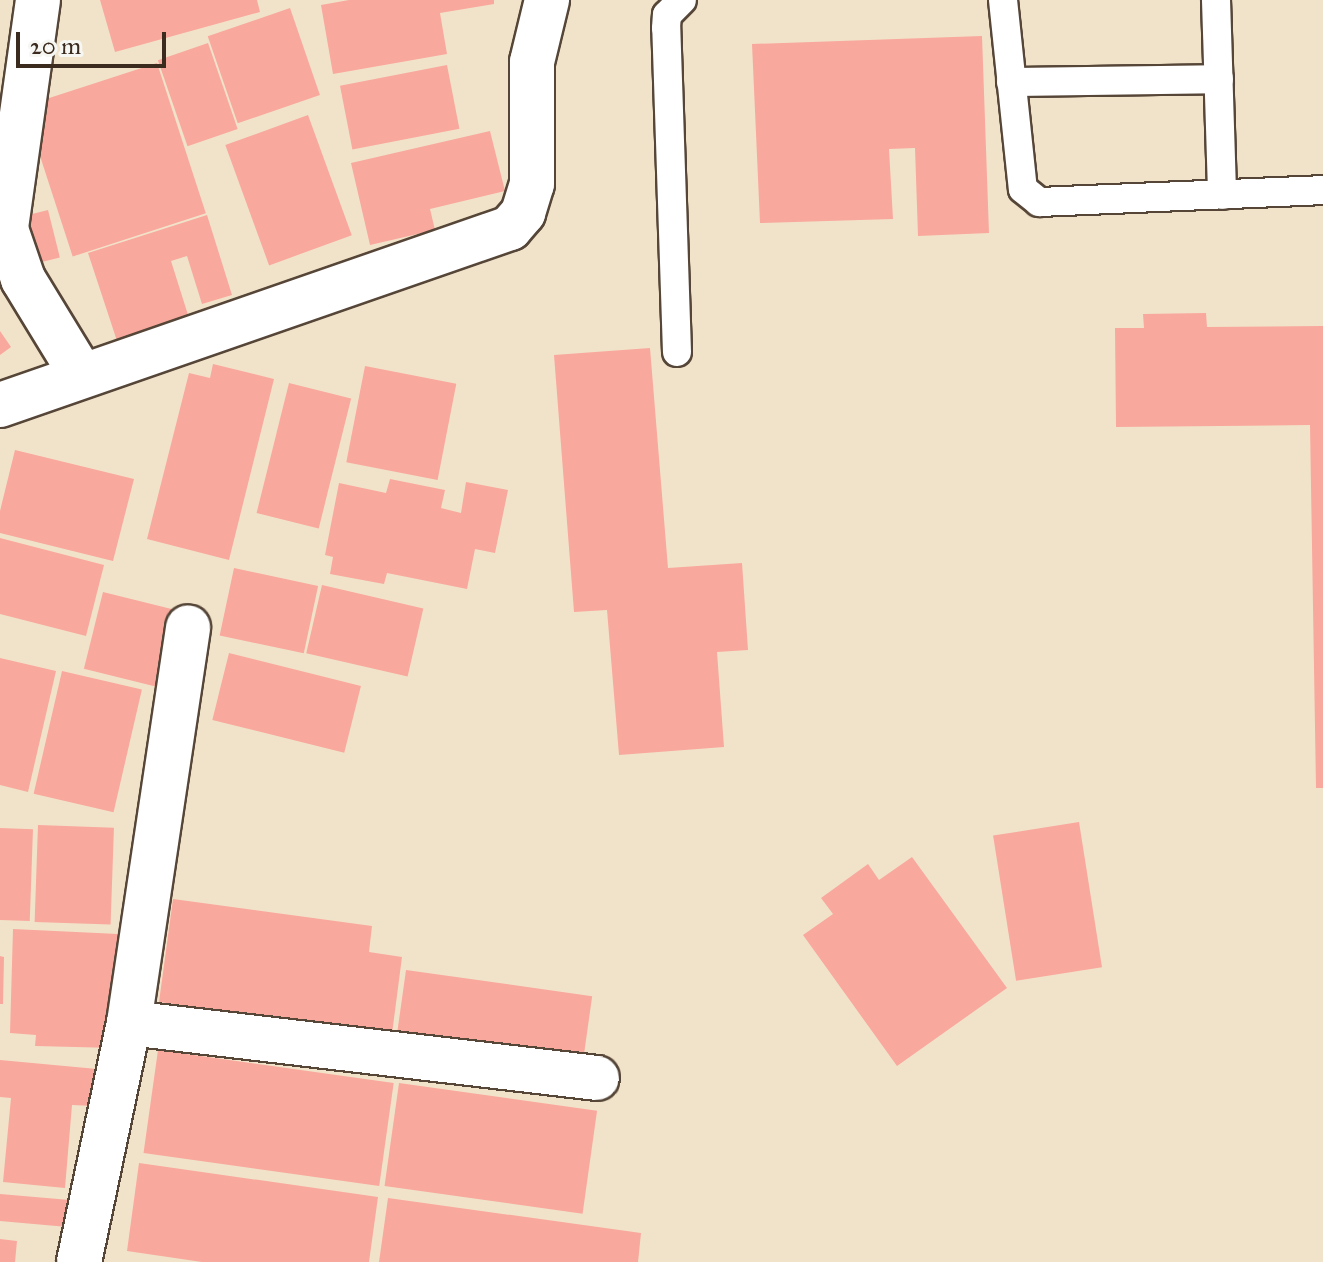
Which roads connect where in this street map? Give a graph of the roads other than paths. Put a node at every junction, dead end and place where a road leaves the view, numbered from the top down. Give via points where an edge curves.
1 (38, 0) edge
2 (547, 0) edge
3 (682, 0) edge
4 (1003, 0) edge
5 (1216, 0) edge
6 (1219, 79) junction
7 (1011, 82) junction
8 (1323, 190) edge
9 (1222, 195) junction
10 (677, 352) dead end
11 (81, 374) junction
12 (0, 405) edge
13 (188, 627) dead end
14 (129, 1023) junction
15 (597, 1078) dead end
16 (79, 1262) edge

1 - 11 street via 6,229 23,279
2 - 11 street via 532,62 532,184 523,213 510,228
3 - 10 lane via 667,15 666,28
4 - 7 lane
5 - 6 lane
6 - 7 lane
6 - 9 lane
7 - 9 lane via 1023,189 1039,202
8 - 9 lane
11 - 12 street
13 - 14 street
14 - 15 street
14 - 16 street

